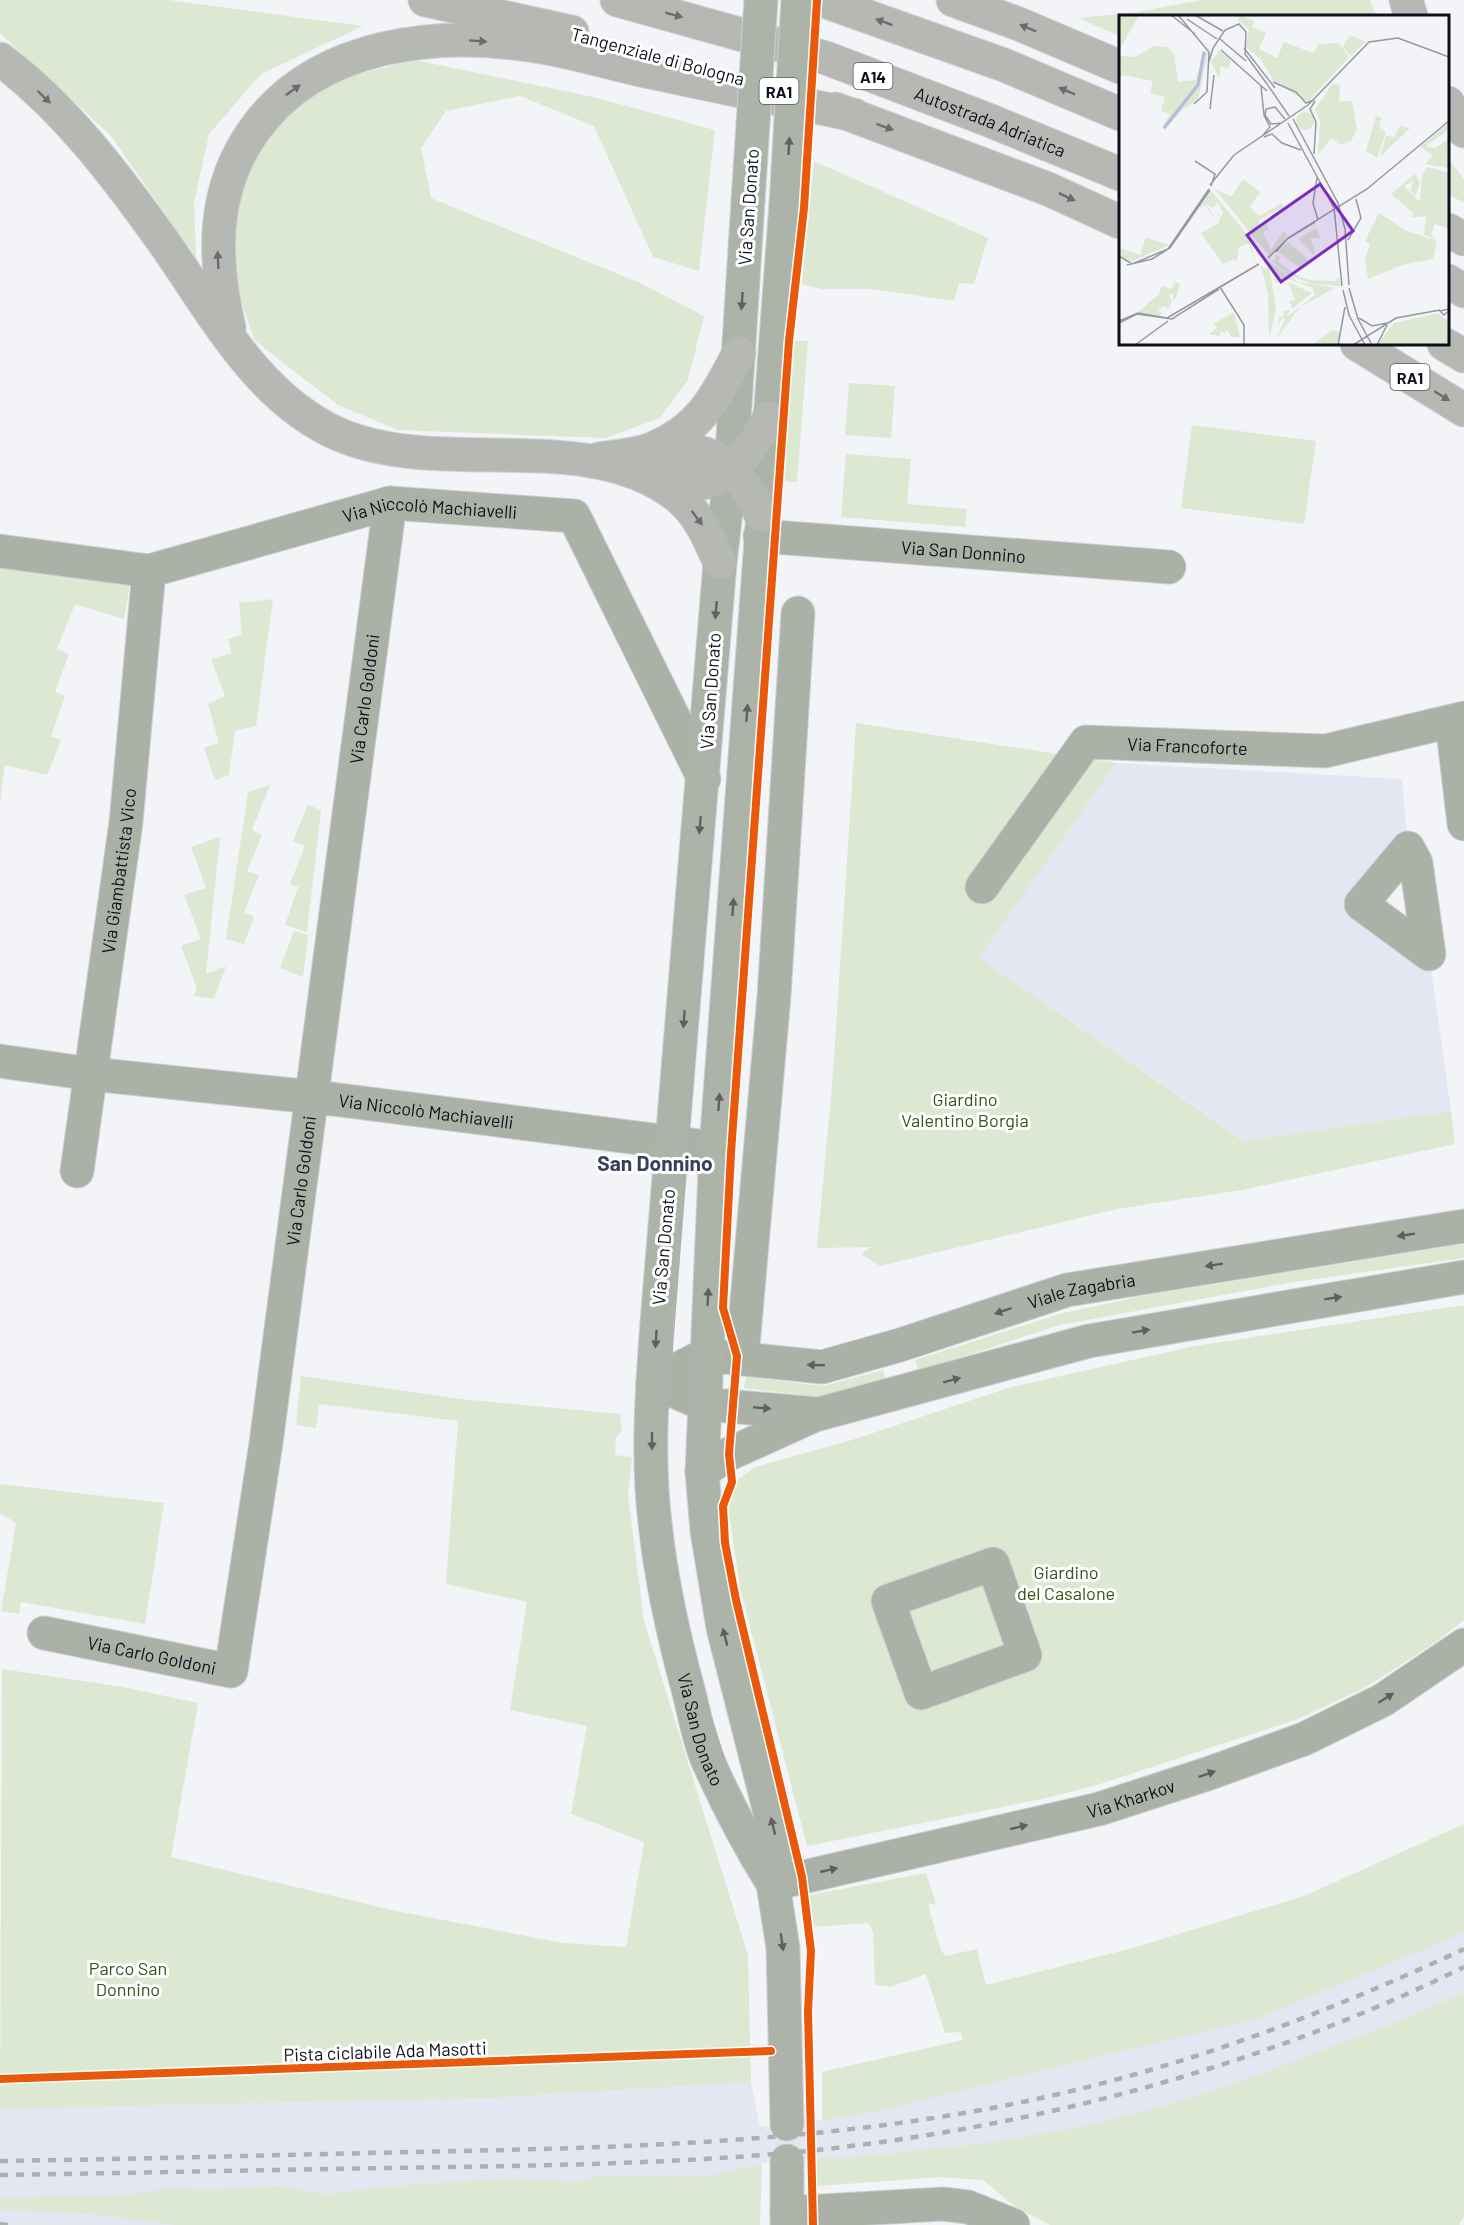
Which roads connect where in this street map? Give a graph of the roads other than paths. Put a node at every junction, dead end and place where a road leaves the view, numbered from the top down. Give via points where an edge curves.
1 (425, 0) edge
2 (617, 0) edge
3 (761, 0) edge
4 (798, 0) edge
5 (821, 0) edge
6 (953, 0) edge
7 (1406, 0) edge
8 (1411, 15) edge
9 (0, 59) edge
10 (1119, 67) edge
11 (1449, 105) edge
12 (1119, 114) edge
13 (854, 115) junction
14 (1464, 131) edge
15 (1119, 174) edge
16 (1119, 222) edge
17 (1449, 231) edge
18 (1464, 239) edge
19 (1449, 282) edge
20 (1464, 291) edge
21 (231, 339) junction
22 (1359, 345) edge
23 (1446, 345) edge
24 (739, 353) junction
25 (1464, 356) edge
26 (1464, 410) edge
27 (769, 418) junction
28 (651, 463) junction
29 (731, 468) junction
30 (390, 503) junction
31 (761, 525) junction
32 (0, 551) edge
33 (720, 563) junction
34 (1168, 567) dead end
35 (149, 571) junction
36 (798, 613) dead end
37 (1458, 720) edge
38 (704, 779) junction
39 (1464, 824) edge
40 (982, 887) dead end
41 (0, 1061) edge
42 (91, 1074) junction
43 (312, 1098) junction
44 (672, 1143) junction
45 (716, 1148) junction
46 (78, 1171) dead end
47 (1464, 1226) edge
48 (1464, 1277) edge
49 (705, 1355) junction
50 (742, 1357) junction
51 (653, 1382) junction
52 (703, 1404) junction
53 (819, 1414) junction
54 (702, 1472) junction
55 (888, 1601) joint
56 (45, 1633) dead end
57 (1464, 1645) edge
58 (772, 1884) junction
59 (787, 2124) dead end
60 (787, 2161) dead end
61 (787, 2219) edge
62 (1013, 2225) edge

1 - 13 highway, Tangenziale di Bologna / RA1 via 693,63
2 -> 15 highway, Autostrada Adriatica / A14 via 826,58
3 -> 24 main road, Via San Donato, bridge
27 -> 4 main road, Via San Donato, bridge
12 -> 5 highway via 1004,65
10 -> 6 highway
7 - 8 highway
9 -> 21 highway via 74,126 161,238
11 - 14 highway
13 -> 16 highway, Tangenziale di Bologna / RA1 via 1048,189
21 -> 13 highway via 218,274 217,243 225,188 235,159 267,112 287,94 313,76 367,52 458,40 535,46
17 - 18 highway
19 - 20 highway
21 - 28 highway via 281,398 306,417 372,446
22 -> 26 highway, RA1
23 - 25 highway
24 - 28 highway via 699,420
24 - 29 main road, Via San Donato
27 - 29 highway via 756,441
27 - 31 main road, Via San Donato
28 - 29 highway via 691,448 716,456
28 -> 33 highway via 703,527
29 - 31 highway via 751,493
29 - 33 main road, Via San Donato
30 - 35 street, Via Niccolò Machiavelli
30 - 38 street, Via Niccolò Machiavelli via 574,516
30 - 43 street, Via Carlo Goldoni
31 - 34 street, Via San Donnino
45 -> 31 main road, Via San Donato
32 - 35 street, Via Niccolò Machiavelli
33 -> 38 main road, Via San Donato
35 - 42 street, Via Giambattista Vico via 126,822
36 - 50 street via 775,972
37 - 39 street
37 - 40 street, Via Francoforte via 1325,751 1086,742
38 -> 44 main road, Via San Donato
41 - 42 street, Via Niccolò Machiavelli
42 - 43 street, Via Niccolò Machiavelli
42 - 46 street, Via Giambattista Vico
43 - 44 street, Via Niccolò Machiavelli
43 - 56 street, Via Carlo Goldoni via 231,1671
44 - 45 street, Via Niccolò Machiavelli
44 -> 51 main road, Via San Donato
49 -> 45 main road, Via San Donato
47 -> 50 street, Viale Zagabria via 1067,1290 900,1345 822,1366
53 -> 48 street via 1089,1341
49 - 50 street, Viale Zagabria
49 - 51 street
49 - 52 main road, Via San Donato
51 - 52 street
51 -> 58 main road, Via San Donato via 655,1522 677,1651 706,1757
52 -> 53 street
52 - 54 main road, Via San Donato
53 - 54 street via 729,1454
58 -> 54 main road, Via San Donato via 777,1840 723,1628
55 - 55 street via 921,1693 1025,1655 993,1564
58 -> 57 street, Via Kharkov via 1099,1809 1207,1774 1304,1739 1383,1700
58 -> 59 main road, Via San Donato via 783,1948
60 - 61 main road
61 - 62 street via 897,2205 943,2204 968,2207

